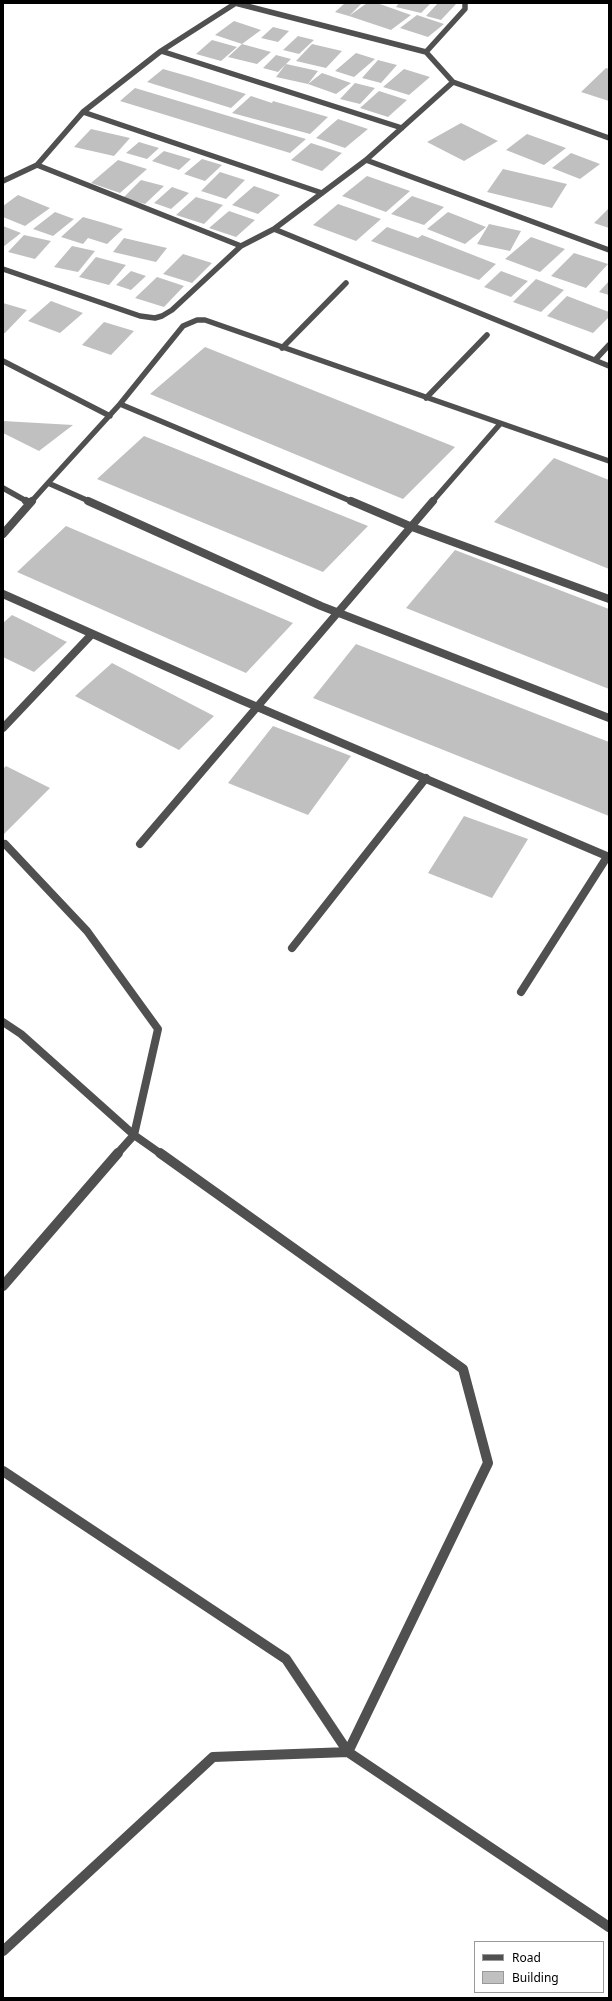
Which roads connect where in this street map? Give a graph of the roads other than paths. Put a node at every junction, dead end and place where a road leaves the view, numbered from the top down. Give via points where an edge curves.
1 (235, 3) edge
2 (465, 3) edge
3 (161, 51) junction
4 (426, 52) junction
5 (454, 82) junction
6 (83, 112) junction
7 (402, 128) junction
8 (609, 138) edge
9 (366, 160) junction
10 (37, 165) junction
11 (3, 181) edge
12 (322, 193) junction
13 (274, 229) junction
14 (241, 246) junction
15 (609, 250) edge
16 (3, 269) edge
17 (346, 283) dead end
18 (487, 335) dead end
19 (609, 345) edge
20 (282, 348) junction
21 (595, 360) junction
22 (3, 361) edge
23 (609, 366) edge
24 (426, 398) junction
25 (120, 404) junction
26 (110, 416) junction
27 (500, 424) junction
28 (609, 461) edge
29 (48, 483) junction
30 (3, 488) edge
31 (29, 503) junction
32 (412, 527) junction
33 (3, 534) edge
34 (3, 594) edge
35 (609, 599) edge
36 (337, 612) junction
37 (92, 634) junction
38 (257, 707) junction
39 (609, 718) edge
40 (3, 728) edge
41 (426, 778) junction
42 (5, 844) dead end
43 (140, 844) dead end
44 (608, 857) edge
45 (292, 948) dead end
46 (521, 992) dead end
47 (3, 1022) edge
48 (134, 1135) junction
49 (3, 1286) edge
50 (3, 1471) edge
51 (348, 1752) junction
52 (609, 1927) edge
53 (3, 1951) edge

1 - 3 street
1 - 4 street
2 - 4 street via 465,9
3 - 6 street
3 - 7 street
4 - 5 street
5 - 7 street
5 - 8 street
6 - 10 street
6 - 12 street
7 - 9 street
9 - 12 street
9 - 15 street
10 - 11 street
10 - 14 street
12 - 13 street
13 - 14 street
13 - 21 street
14 - 16 street via 172,310 155,318 140,316
17 - 20 street
18 - 24 street
19 - 21 street
20 - 24 street
20 - 25 street via 205,320 193,320 183,326
21 - 23 street
22 - 26 street
24 - 27 street
25 - 26 street
25 - 32 street
26 - 29 street
27 - 28 street
27 - 32 street
29 - 31 street
29 - 36 street
30 - 31 street
31 - 33 street
32 - 35 street
32 - 36 street
34 - 37 street
36 - 38 street
36 - 39 street
37 - 38 street
37 - 40 street
38 - 41 street
38 - 43 street
41 - 44 street
41 - 45 street
42 - 48 street via 87,931 158,1029
44 - 46 street
47 - 48 street via 21,1034
48 - 49 street
48 - 51 street via 463,1370 488,1463
50 - 51 street via 286,1659
51 - 52 street
51 - 53 street via 213,1757

